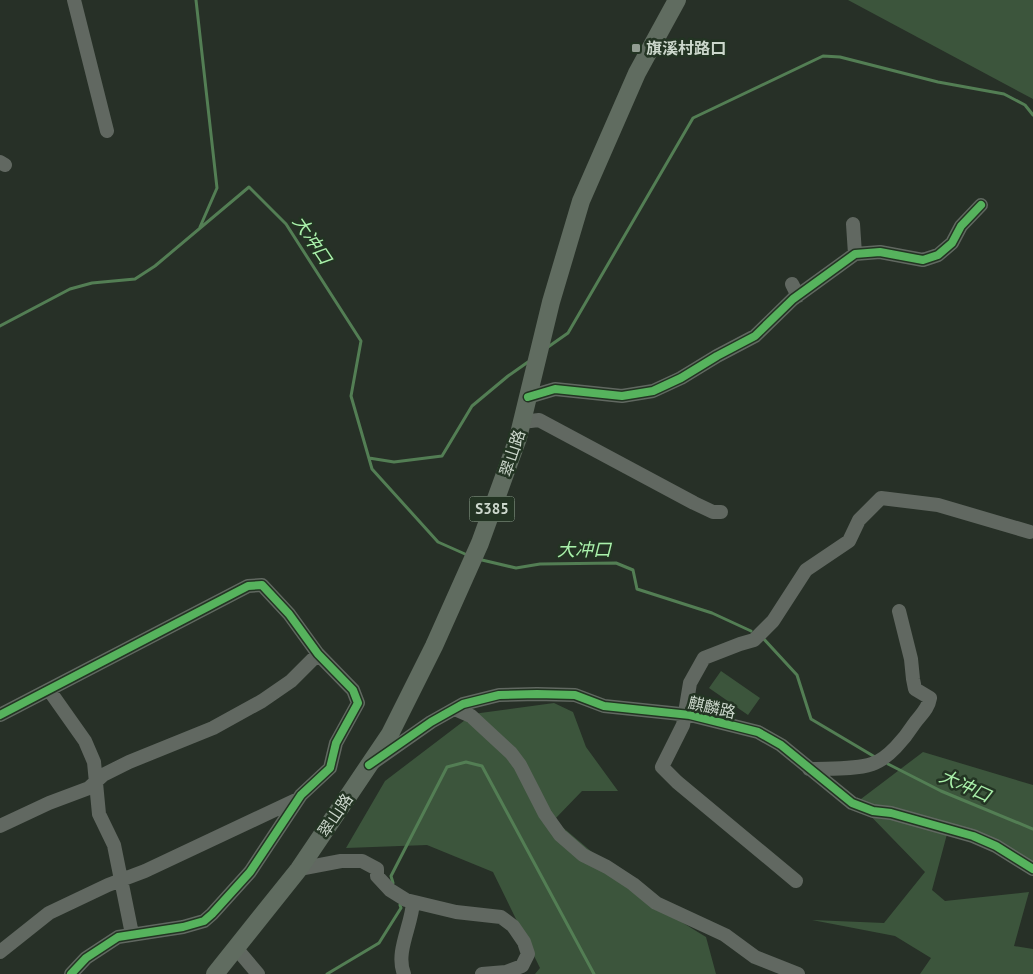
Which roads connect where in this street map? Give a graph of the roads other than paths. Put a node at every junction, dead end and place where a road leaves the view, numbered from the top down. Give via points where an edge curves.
1 (74, 0) edge
2 (677, 0) edge
3 (107, 131) dead end
4 (981, 205) dead end
5 (853, 224) dead end
6 (855, 254) junction
7 (528, 397) junction
8 (522, 422) junction
9 (721, 512) dead end
10 (1030, 532) dead end
11 (899, 611) dead end
12 (318, 654) junction
13 (49, 690) junction
14 (455, 709) junction
15 (685, 714) junction
16 (0, 715) edge
17 (369, 765) junction
18 (809, 769) junction
19 (96, 781) junction
20 (298, 799) junction
21 (0, 826) edge
22 (299, 869) junction
23 (1033, 869) edge
24 (121, 880) junction
25 (796, 882) dead end
26 (414, 902) junction
27 (132, 934) junction
28 (236, 948) junction
29 (0, 952) edge
30 (70, 974) edge
31 (215, 974) edge
32 (258, 974) edge
33 (404, 974) edge
34 (482, 974) edge
35 (798, 974) edge

1 - 3 street
2 - 7 main road, 翠山路 / S385 via 636,73 581,201 551,302
4 - 6 street via 961,226 952,243 938,255 923,260 880,252
5 - 6 street
6 - 7 street via 795,290 754,336 653,391 622,396 555,389
7 - 8 main road, 翠山路 / S385
8 - 9 street via 539,420 694,503 713,512
8 - 17 main road, 翠山路 / S385 via 480,543 390,734
10 - 15 street via 938,505 882,498 859,520 849,541 806,570 773,621 754,640 704,658 690,683
11 - 18 street via 915,689 930,698 928,707 906,738 873,764
12 - 13 street via 289,614 262,585 248,586
12 - 19 street via 290,682 262,701 213,728 129,762
12 - 20 street via 353,690 358,703 336,743 330,768
13 - 16 street
13 - 19 street via 85,741 94,762
14 - 15 street, 麒麟路 via 499,695 537,694 575,695 604,706
14 - 17 street, 麒麟路
14 - 35 street via 471,716 511,753 545,814 560,835 583,855 614,872 656,903 725,936 755,957
15 - 18 street, 麒麟路 via 758,732 781,745
15 - 25 street via 683,725 662,767
17 - 22 main road, 翠山路 / S385
18 - 23 street, 麒麟路 via 852,803 973,836
19 - 21 street via 89,788
19 - 24 street via 100,814 114,845
20 - 24 street
20 - 27 street via 250,872 204,921 183,928
22 - 26 street via 341,861 362,861 377,868 377,876 390,890
22 - 28 main road, 翠山路 / S385
24 - 27 street
24 - 29 street via 49,913
26 - 33 street via 400,964
26 - 34 street via 456,912 501,917 513,926 528,954 522,966 506,972
27 - 30 street via 118,937 86,958
28 - 31 main road, 翠山路 / S385
28 - 32 street

